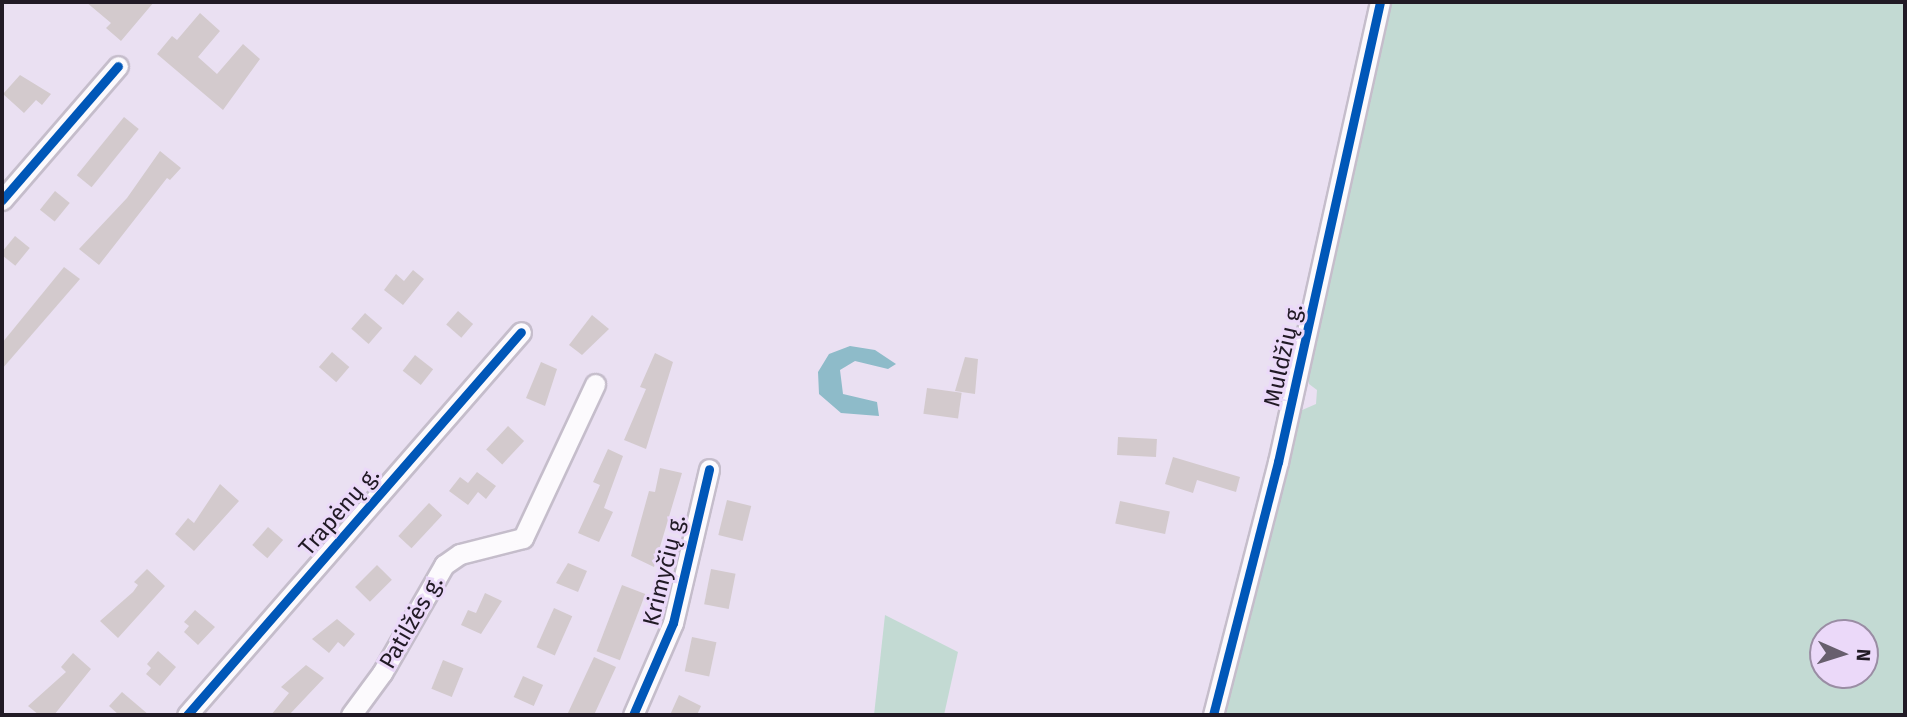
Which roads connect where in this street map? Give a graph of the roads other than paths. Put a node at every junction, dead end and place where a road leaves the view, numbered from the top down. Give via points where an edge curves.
1 (1380, 2) edge
2 (118, 66) dead end
3 (2, 200) edge
4 (521, 331) dead end
5 (595, 384) dead end
6 (709, 470) dead end
7 (187, 715) edge
8 (351, 715) edge
9 (633, 715) edge
10 (1213, 715) edge

1 - 10 street, Muldžių g. via 1281,450
2 - 3 street
4 - 7 street, Trapėnų g.
5 - 8 street, Patilžės g. via 523,538 460,554 444,565 382,673
6 - 9 street, Krimyčių g. via 673,623

